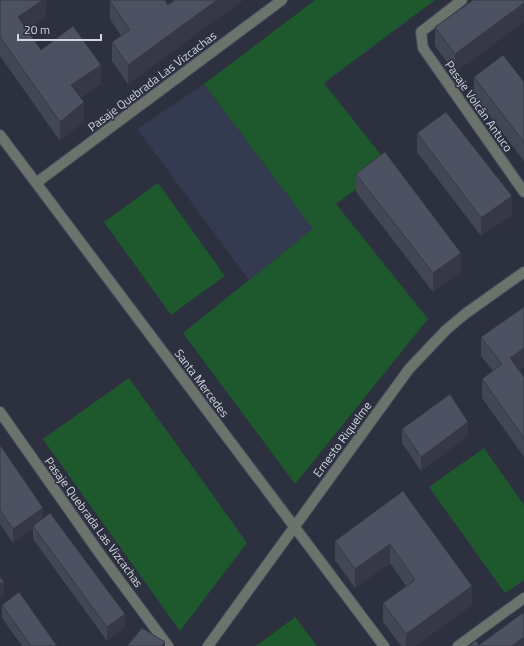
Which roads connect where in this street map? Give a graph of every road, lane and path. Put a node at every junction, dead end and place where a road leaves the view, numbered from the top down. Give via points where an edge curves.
1 (282, 0) edge
2 (462, 0) edge
3 (0, 135) edge
4 (36, 183) junction
5 (524, 192) edge
6 (524, 272) edge
7 (0, 412) edge
8 (294, 527) junction
9 (524, 598) edge
10 (168, 646) edge
11 (208, 646) edge
12 (384, 646) edge
13 (458, 646) edge

1 - 4 street, Pasaje Quebrada Las Vizcachas
2 - 5 street, Pasaje Volcán Antuco via 421,32 423,48
3 - 4 street, Santa Mercedes
4 - 8 street, Santa Mercedes
6 - 8 street, Ernesto Riquelme via 465,314 429,346 391,393
7 - 10 street, Pasaje Quebrada Las Vizcachas
8 - 11 street, Ernesto Riquelme
8 - 12 street, Santa Mercedes
9 - 13 street

